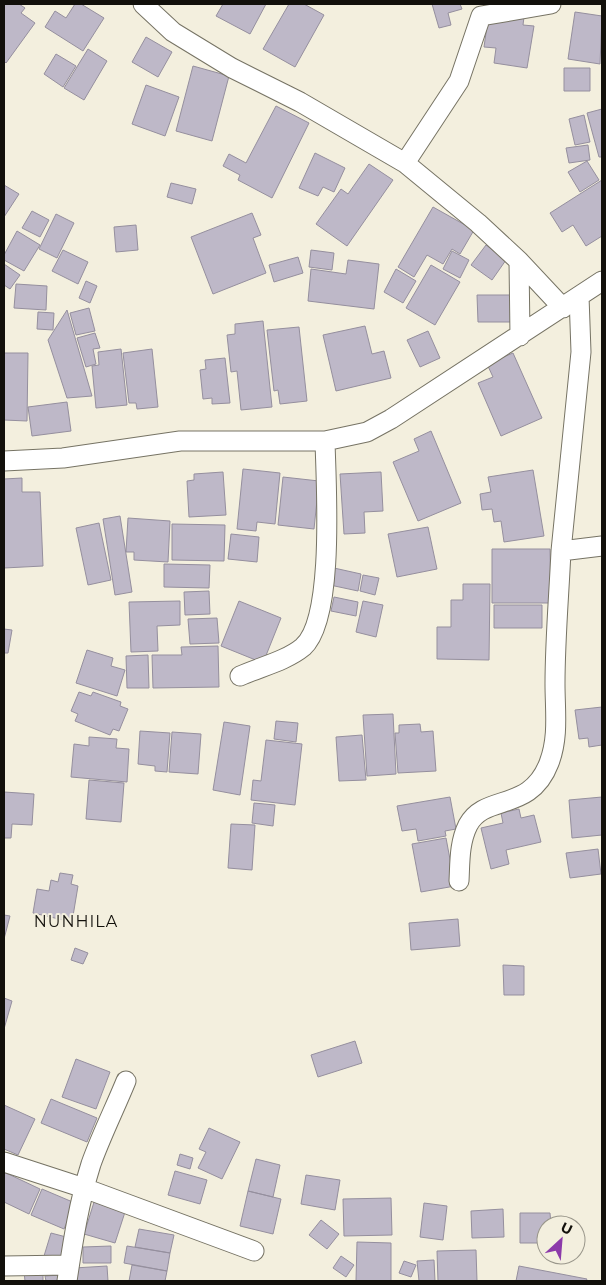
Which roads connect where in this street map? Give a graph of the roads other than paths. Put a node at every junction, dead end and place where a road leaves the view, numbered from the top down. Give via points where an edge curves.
1 (143, 4) edge
2 (551, 4) edge
3 (405, 164) junction
4 (519, 261) junction
5 (602, 281) edge
6 (579, 296) junction
7 (563, 308) junction
8 (520, 336) junction
9 (325, 441) junction
10 (4, 461) edge
11 (602, 546) edge
12 (561, 551) junction
13 (240, 676) dead end
14 (459, 881) dead end
15 (126, 1081) dead end
16 (4, 1162) edge
17 (84, 1188) junction
18 (254, 1251) dead end
19 (4, 1266) edge
20 (68, 1273) edge

1 - 3 street via 173,32
2 - 3 street via 481,16 458,81
3 - 4 street
4 - 7 street
4 - 8 street
5 - 6 street
6 - 7 street
6 - 12 street via 581,352
7 - 8 street
8 - 9 street via 367,432
9 - 10 street via 180,441 63,458
9 - 13 street via 327,508 318,622 304,646
11 - 12 street
12 - 14 street via 555,684 557,722 549,764 531,791 486,809 468,825 460,852
15 - 17 street
16 - 17 street
17 - 18 street
17 - 20 street
19 - 20 street

